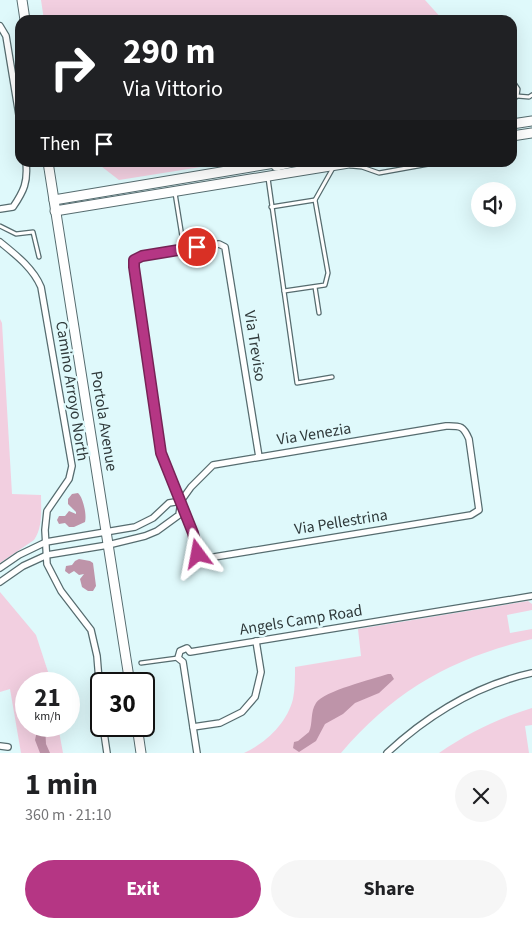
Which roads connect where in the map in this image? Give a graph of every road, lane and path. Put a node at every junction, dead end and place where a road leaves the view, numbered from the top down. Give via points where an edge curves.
1 (22, 0) edge
2 (24, 15) edge
3 (0, 26) edge
4 (517, 85) edge
5 (15, 91) edge
6 (532, 95) edge
7 (517, 96) joint
8 (532, 121) edge
9 (517, 123) edge
10 (532, 133) edge
11 (517, 135) edge
12 (27, 167) edge
13 (49, 167) edge
14 (251, 167) edge
15 (275, 167) edge
16 (328, 167) edge
17 (333, 167) edge
18 (362, 167) edge
19 (412, 167) edge
20 (268, 177) junction
21 (174, 192) junction
22 (54, 200) junction
23 (315, 200) junction
24 (271, 207) junction
25 (0, 209) edge
26 (55, 211) junction
27 (0, 226) edge
28 (0, 242) edge
29 (184, 249) junction
30 (38, 257) dead end
31 (315, 287) junction
32 (284, 291) junction
33 (319, 313) dead end
34 (332, 377) dead end
35 (259, 457) junction
36 (181, 501) junction
37 (479, 510) joint
38 (106, 533) junction
39 (46, 542) junction
40 (108, 545) junction
41 (47, 554) junction
42 (0, 568) edge
43 (0, 582) edge
44 (532, 596) edge
45 (256, 641) junction
46 (178, 658) junction
47 (141, 663) dead end
48 (98, 672) edge
49 (128, 672) edge
50 (532, 673) edge
51 (193, 727) junction
52 (105, 737) edge
53 (139, 737) edge
54 (0, 746) edge
55 (8, 747) dead end
56 (107, 753) edge
57 (141, 753) edge
58 (197, 753) edge
59 (387, 753) edge

1 - 2 street
3 - 5 street via 6,36
4 - 7 lane
6 - 7 lane
8 - 9 street
10 - 11 street
12 - 25 street via 24,191 13,207
13 - 22 street, Portola Avenue
14 - 22 street
15 - 20 street via 268,172
16 - 20 street
17 - 23 lane
18 - 19 lane via 379,173
20 - 21 street
20 - 24 lane
21 - 26 street
21 - 29 lane
22 - 26 street, Portola Avenue
23 - 24 lane
23 - 31 lane via 328,273 325,285
24 - 32 lane
26 - 38 street, Portola Avenue
27 - 30 lane via 16,234 33,232
28 - 39 street, Camino Arroyo North via 18,256 36,276 41,287 72,466 69,479 47,511
29 - 35 street, Via Treviso via 219,244 225,247
29 - 36 street via 134,260 161,453
31 - 32 lane
31 - 33 lane
32 - 34 lane via 297,383
35 - 36 street, Via Venezia via 213,465
35 - 37 street, Via Venezia via 459,426 465,430 468,439
36 - 37 street, Via Pellestrina via 198,554 206,558 471,515
36 - 38 street, Via Venezia via 169,503 146,523
36 - 40 street, Via Venezia via 179,515 157,531
38 - 39 street, Via Venezia
38 - 40 street, Portola Avenue
39 - 41 street, Camino Arroyo North
39 - 42 street, Via Venezia
40 - 41 street, Via Venezia
40 - 49 street, Portola Avenue
41 - 43 street, Via Venezia
41 - 48 street, Camino Arroyo North via 51,573 91,630
44 - 45 street, Angels Camp Road
45 - 46 street, Angels Camp Road via 190,652 187,648 180,650
45 - 51 street via 261,672 255,697 242,712 220,723
46 - 47 lane
46 - 51 street via 183,662
50 - 59 street via 461,699 407,734
51 - 58 street
52 - 56 street
53 - 57 street
54 - 55 street

